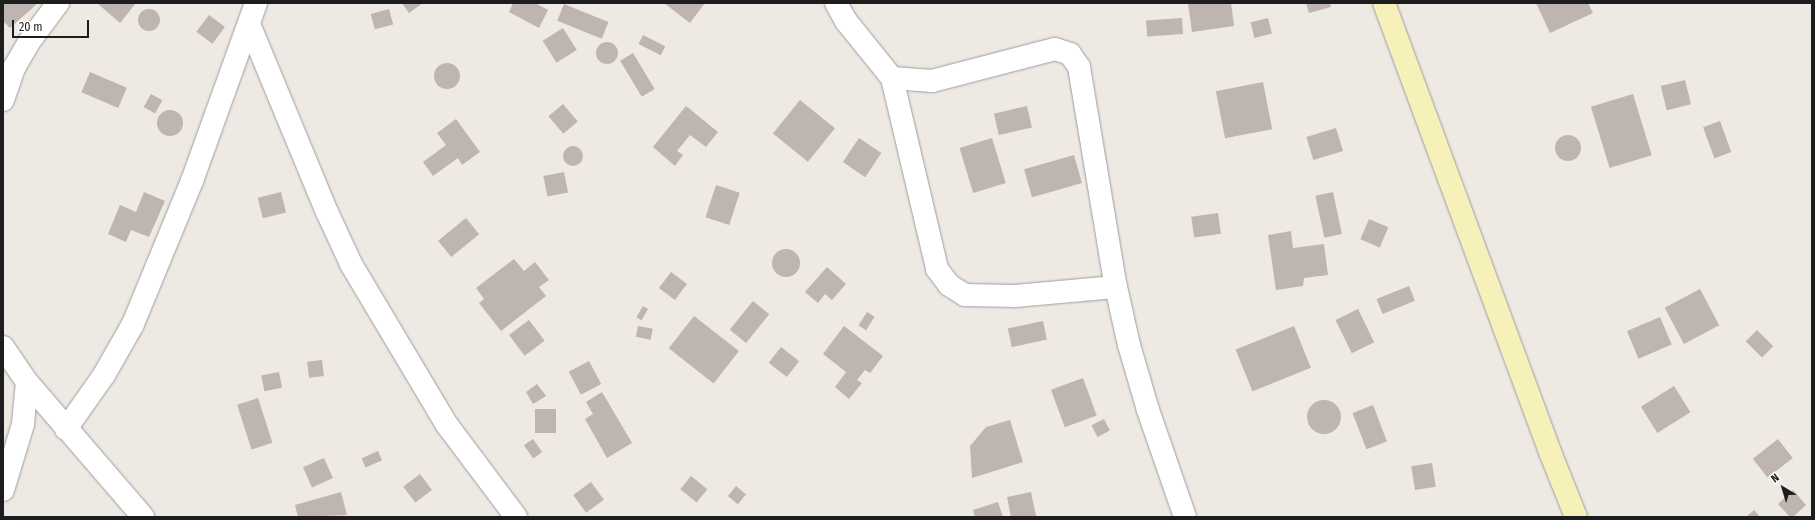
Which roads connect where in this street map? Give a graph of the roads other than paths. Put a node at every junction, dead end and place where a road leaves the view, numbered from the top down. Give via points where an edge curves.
1 (58, 3) edge
2 (256, 3) edge
3 (836, 3) edge
4 (1384, 3) edge
5 (248, 24) junction
6 (892, 78) junction
7 (3, 100) edge
8 (1116, 287) junction
9 (3, 347) edge
10 (27, 382) junction
11 (66, 429) junction
12 (3, 490) edge
13 (144, 517) edge
14 (516, 517) edge
15 (1185, 517) edge
16 (1576, 517) edge

1 - 7 street via 25,48 14,68
2 - 5 street
3 - 6 street via 846,21
4 - 16 street
5 - 11 street via 192,181 133,324 104,375
5 - 14 street via 351,264 447,425
6 - 8 street via 937,270 949,285 965,295 1015,296
6 - 8 street via 932,81 1055,49 1070,54 1079,66
8 - 15 street via 1148,410
9 - 10 street
10 - 11 street
10 - 12 street via 23,424
11 - 13 street

